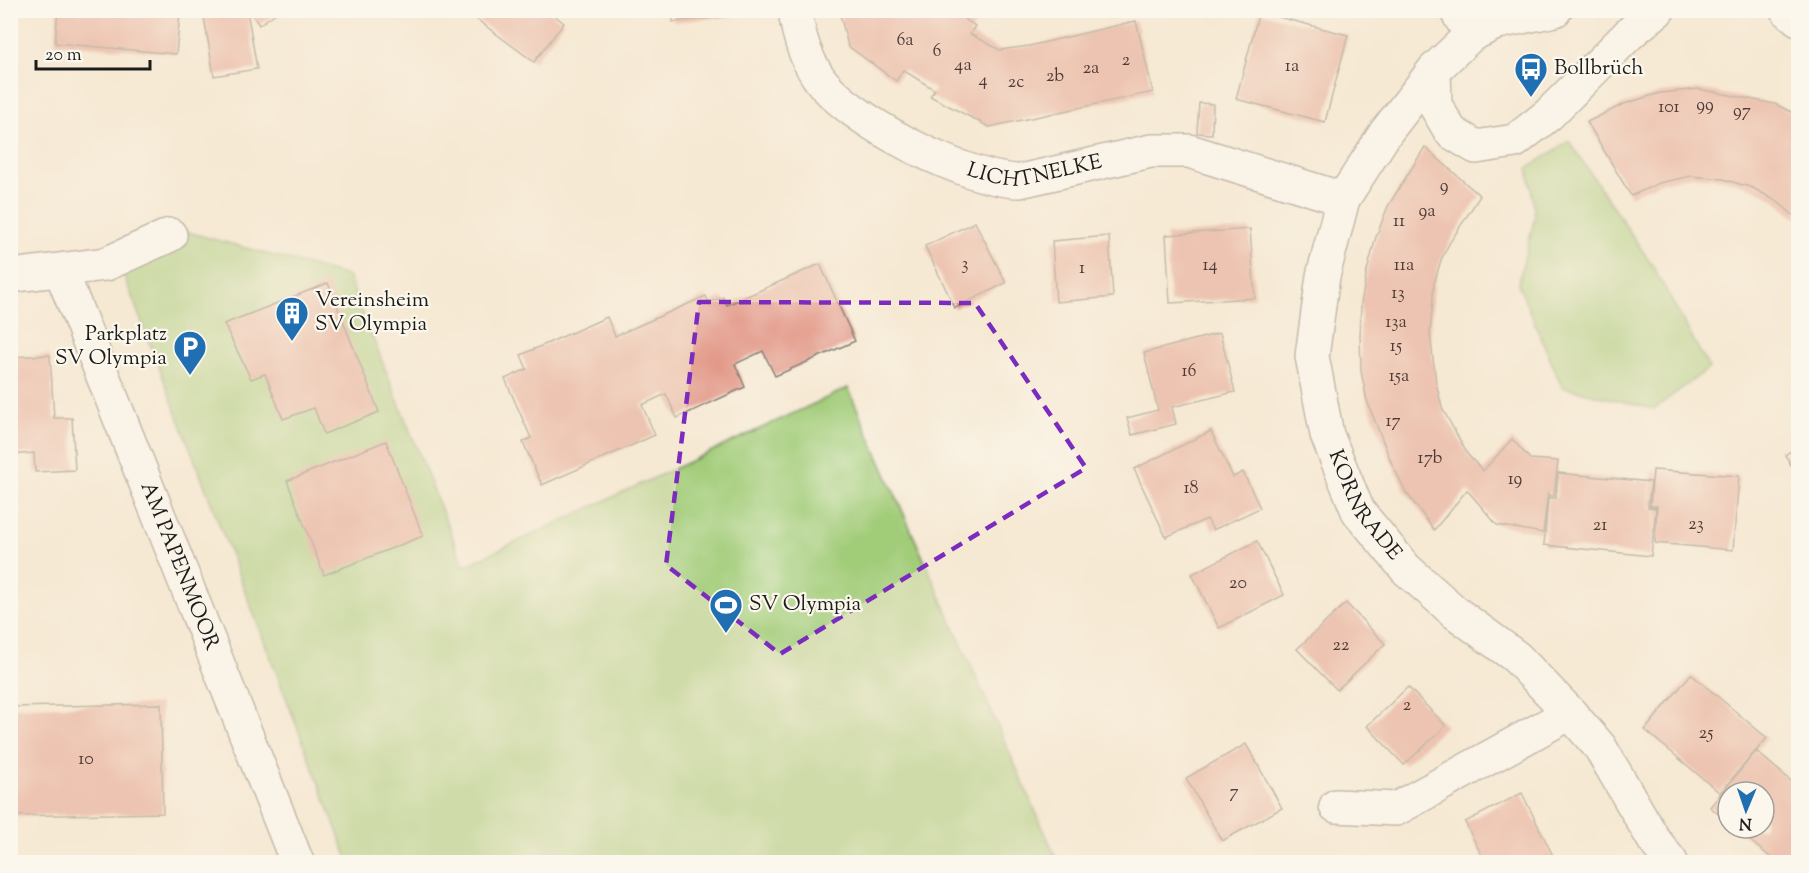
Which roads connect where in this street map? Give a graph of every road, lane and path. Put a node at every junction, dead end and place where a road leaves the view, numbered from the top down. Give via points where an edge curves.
1 (795, 10) edge
2 (1555, 10) edge
3 (1658, 10) edge
4 (1787, 10) edge
5 (1798, 19) edge
6 (1464, 23) edge
7 (1434, 70) junction
8 (1343, 199) junction
9 (170, 235) dead end
10 (61, 271) junction
11 (10, 276) edge
12 (1570, 713) junction
13 (1336, 806) dead end
14 (297, 862) edge
15 (1671, 862) edge

1 - 8 street, LICHTNELKE via 800,41 817,76 841,101 865,120 948,164 1004,181 1020,181 1151,151 1189,151
2 - 6 street, KORNRADE via 1498,22
3 - 7 street via 1548,116 1515,141 1476,147 1451,132 1435,105
4 - 5 street
6 - 7 street, KORNRADE
7 - 8 street, KORNRADE via 1386,132
8 - 12 street, KORNRADE via 1323,276 1312,356 1327,435 1358,511 1406,569 1456,613 1516,657
9 - 10 street via 106,264
10 - 11 street
10 - 14 street, AM PAPENMOOR
12 - 13 street via 1396,809
12 - 15 street, KORNRADE via 1600,747 1653,840

